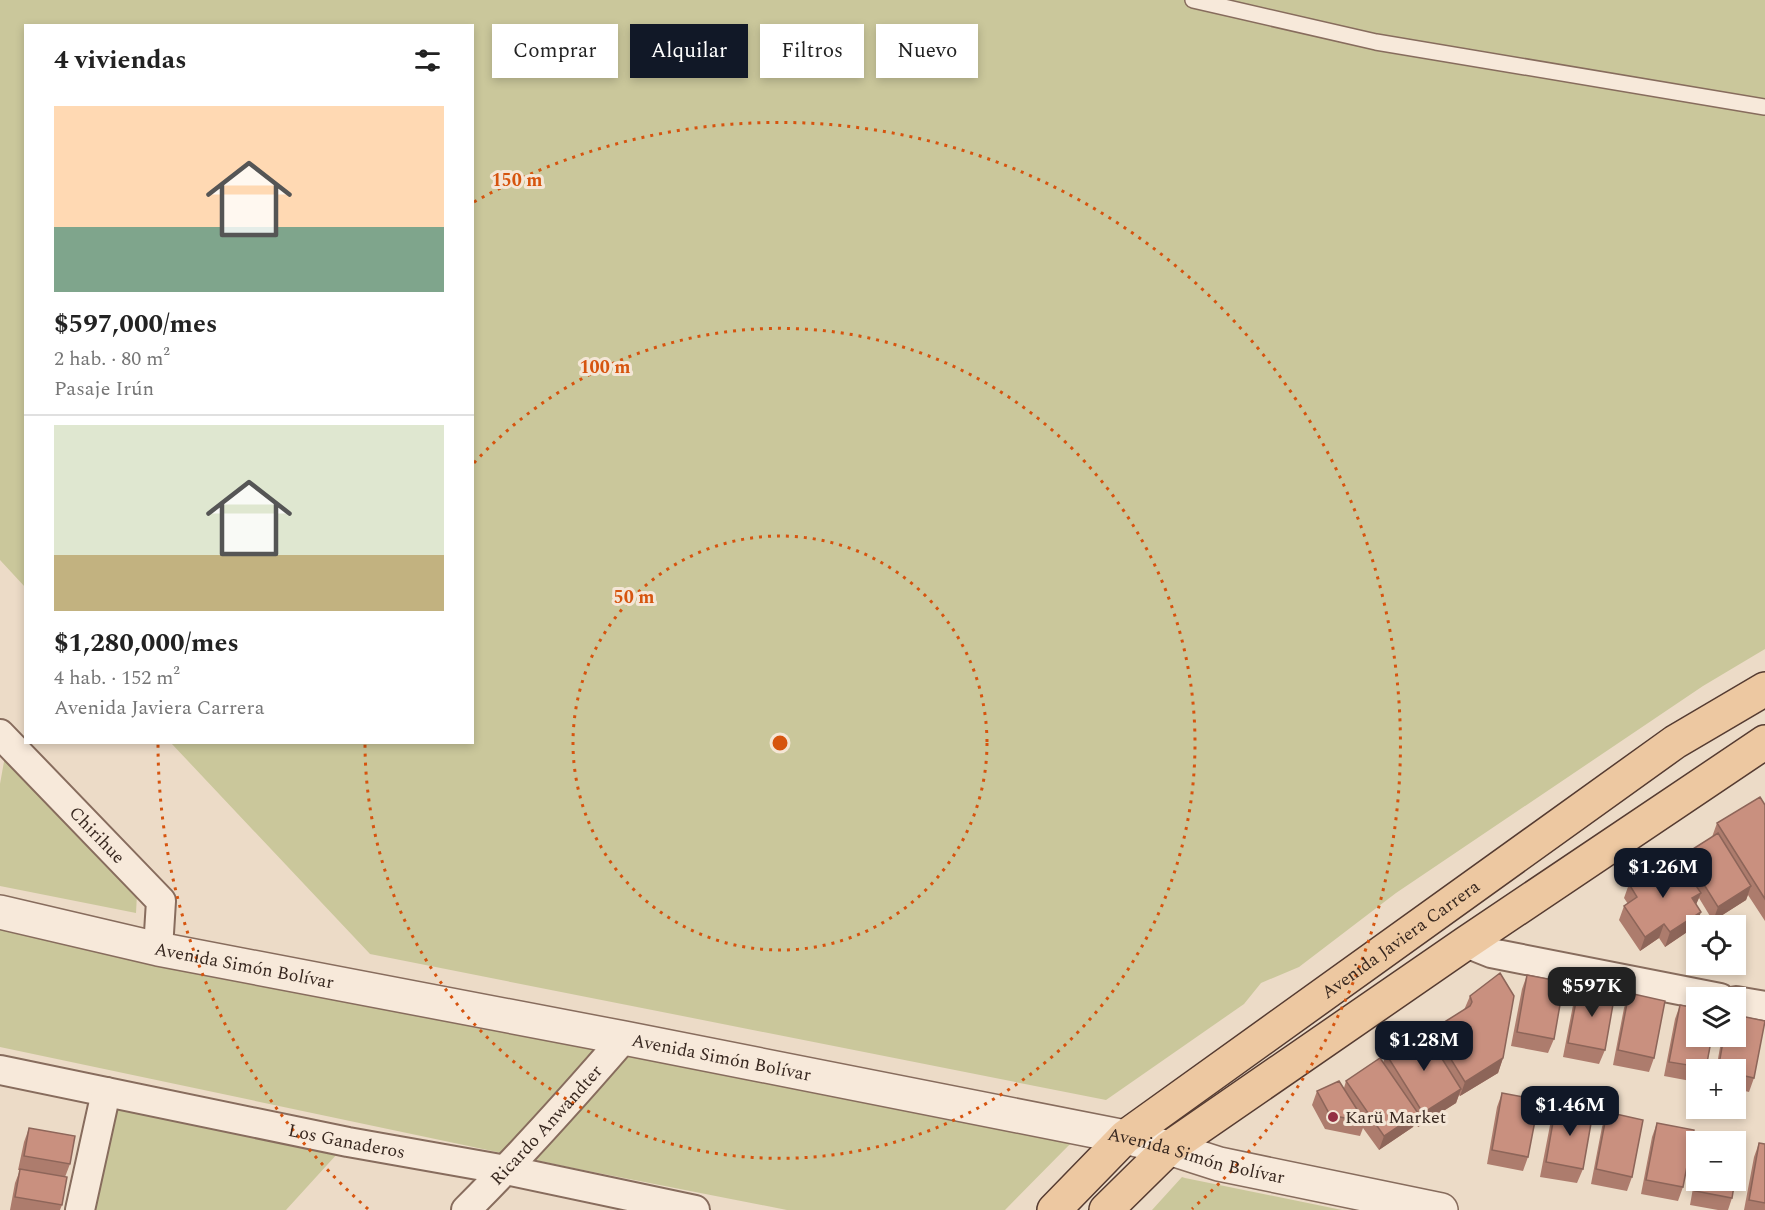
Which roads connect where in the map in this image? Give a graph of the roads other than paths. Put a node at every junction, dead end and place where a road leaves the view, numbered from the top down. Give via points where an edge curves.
1 (1193, 0) edge
2 (1765, 107) edge
3 (1765, 689) edge
4 (0, 734) edge
5 (1676, 742) junction
6 (1761, 748) edge
7 (0, 912) edge
8 (1466, 943) junction
9 (158, 949) junction
10 (1686, 991) edge
11 (1746, 1003) edge
12 (1765, 1006) edge
13 (624, 1038) junction
14 (0, 1070) edge
15 (106, 1092) junction
16 (1125, 1137) junction
17 (1169, 1148) junction
18 (506, 1170) junction
19 (80, 1210) edge
20 (466, 1210) edge
21 (695, 1210) edge
22 (1054, 1210) edge
23 (1106, 1210) edge
24 (1440, 1210) edge

1 - 2 lane via 1376,42
3 - 5 main road, Avenida Javiera Carrera
4 - 9 street, Chirihue via 161,901
5 - 6 main road
5 - 16 main road, Avenida Javiera Carrera
6 - 8 main road
7 - 9 street, Avenida Simón Bolívar
8 - 10 street via 1491,953
8 - 17 main road
9 - 13 street, Avenida Simón Bolívar
11 - 12 street
13 - 16 street, Avenida Simón Bolívar
13 - 18 street, Ricardo Anwandter
14 - 15 street, Los Ganaderos
15 - 18 street, Los Ganaderos
15 - 19 street
16 - 17 street, Avenida Simón Bolívar
16 - 22 main road, Avenida Javiera Carrera
17 - 23 main road
17 - 24 street, Avenida Simón Bolívar via 1219,1164
18 - 20 street, Ricardo Anwandter
18 - 21 street, Los Ganaderos

